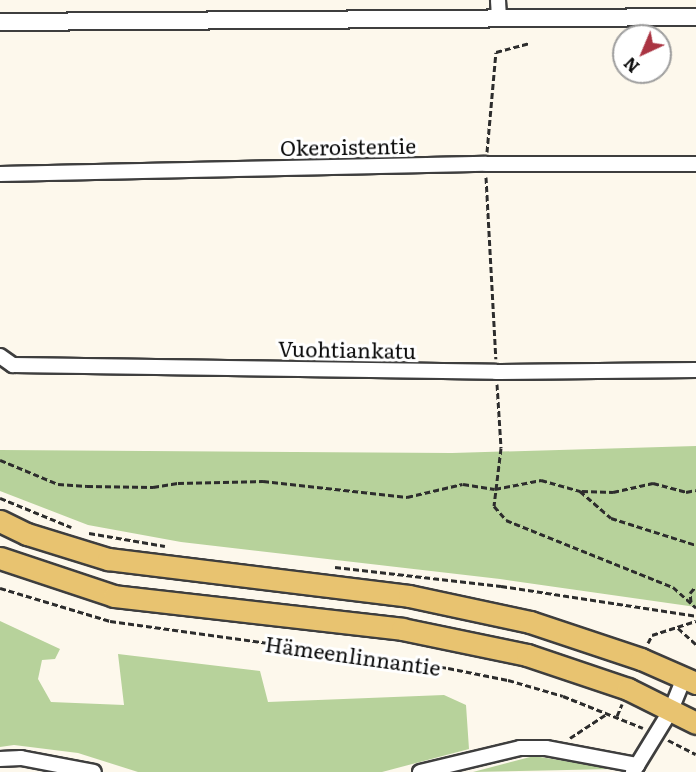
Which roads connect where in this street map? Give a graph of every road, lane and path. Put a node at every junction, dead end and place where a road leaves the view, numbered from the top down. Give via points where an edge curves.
1 (498, 0) edge
2 (498, 17) junction
3 (696, 17) edge
4 (0, 22) edge
5 (529, 43) dead end
6 (496, 52) dead end
7 (696, 164) edge
8 (0, 174) edge
9 (0, 356) edge
10 (696, 370) edge
11 (0, 460) edge
12 (696, 490) edge
13 (580, 491) junction
14 (0, 498) edge
15 (0, 521) edge
16 (75, 529) dead end
17 (86, 532) dead end
18 (696, 545) edge
19 (171, 548) dead end
20 (0, 558) edge
21 (323, 566) dead end
22 (696, 586) edge
23 (0, 588) edge
24 (691, 602) dead end
25 (696, 616) edge
26 (696, 621) edge
27 (678, 628) junction
28 (647, 644) dead end
29 (696, 644) edge
30 (690, 680) edge
31 (671, 710) junction
32 (608, 712) junction
33 (696, 723) edge
34 (657, 735) junction
35 (546, 748) junction
36 (696, 754) edge
37 (0, 759) edge
38 (635, 768) edge
39 (94, 772) edge
40 (420, 772) edge

1 - 2 street
2 - 3 street
2 - 4 street
5 - 6 path
7 - 8 street, Okeroistentie via 486,164
9 - 10 street, Vuohtiankatu via 13,365 496,372
11 - 13 path via 58,484 87,486 263,481 407,497 463,484 495,489 542,480
12 - 13 path via 686,492 653,483 613,492
13 - 18 path via 611,518
14 - 16 path
15 - 30 main road via 27,534 108,558 409,596 530,621
17 - 19 path
20 - 31 main road, Hämeenlinnantie via 114,596 402,629 527,655 628,689
21 - 25 path via 501,586
22 - 24 path via 690,593
23 - 32 path, Hämeenlinnantie via 110,621 448,668 508,680
26 - 27 path
27 - 28 path via 652,635
27 - 29 path
30 - 31 street
31 - 33 main road, Hämeenlinnantie
31 - 34 street
32 - 34 path, Hämeenlinnantie
32 - 35 path via 580,734
34 - 36 path, Hämeenlinnantie
34 - 38 street
35 - 38 street
35 - 40 street via 520,748
37 - 39 street via 32,759

